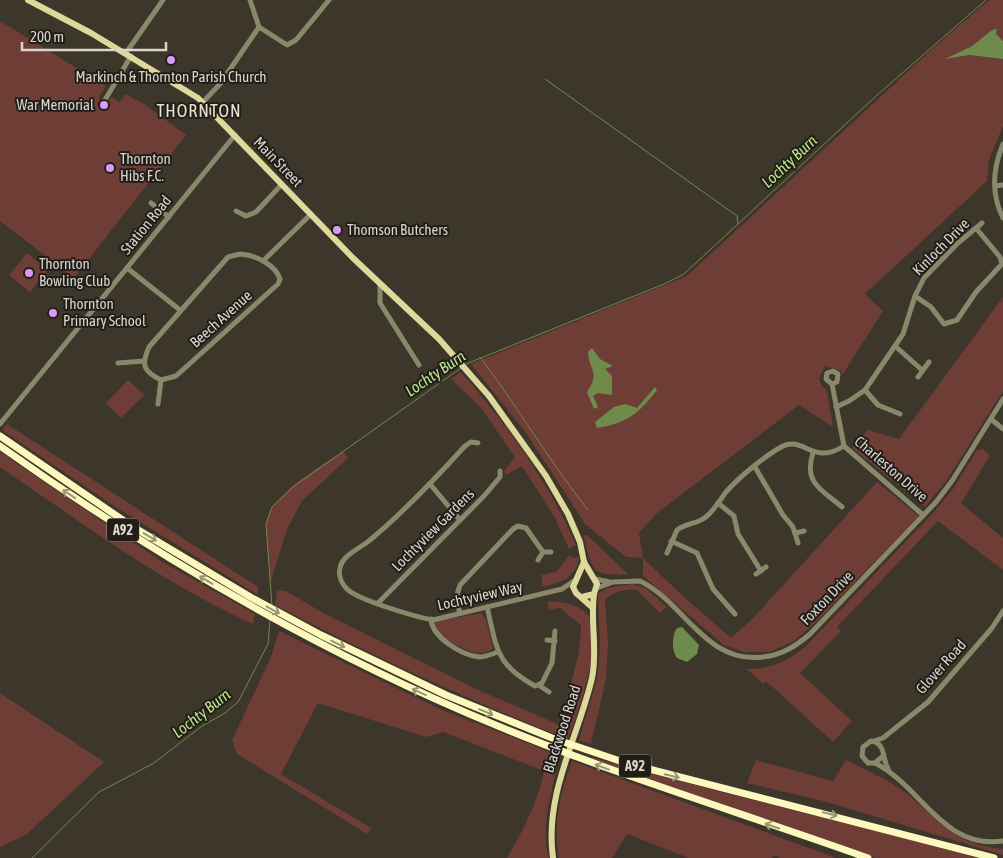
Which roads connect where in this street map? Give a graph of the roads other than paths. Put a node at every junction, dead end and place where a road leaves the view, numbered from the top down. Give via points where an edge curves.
1 (28, 0) edge
2 (163, 0) edge
3 (250, 0) edge
4 (329, 0) edge
5 (322, 2) edge
6 (259, 28) junction
7 (128, 55) junction
8 (203, 102) junction
9 (102, 104) dead end
10 (235, 135) junction
11 (1003, 144) edge
12 (282, 184) junction
13 (1003, 185) edge
14 (994, 186) junction
15 (151, 202) dead end
16 (236, 211) dead end
17 (311, 214) junction
18 (169, 216) junction
19 (1003, 218) edge
20 (982, 223) dead end
21 (976, 228) junction
22 (263, 261) junction
23 (127, 268) junction
24 (380, 284) junction
25 (915, 296) junction
26 (180, 310) junction
27 (895, 346) junction
28 (144, 361) junction
29 (929, 362) dead end
30 (118, 363) dead end
31 (419, 365) dead end
32 (922, 370) junction
33 (918, 377) dead end
34 (161, 380) junction
35 (832, 384) dead end
36 (865, 390) junction
37 (1003, 399) edge
38 (158, 404) dead end
39 (836, 406) junction
40 (900, 414) dead end
41 (991, 419) junction
42 (0, 424) edge
43 (1003, 429) edge
44 (471, 434) dead end
45 (0, 436) edge
46 (471, 442) junction
47 (478, 443) dead end
48 (3, 445) edge
49 (844, 446) junction
50 (813, 453) junction
51 (755, 467) junction
52 (502, 476) dead end
53 (430, 484) junction
54 (718, 502) junction
55 (842, 507) dead end
56 (924, 515) junction
57 (460, 520) junction
58 (804, 531) dead end
59 (796, 533) junction
60 (671, 541) junction
61 (798, 543) dead end
62 (542, 552) junction
63 (551, 552) dead end
64 (667, 552) dead end
65 (538, 560) dead end
66 (584, 562) junction
67 (766, 567) dead end
68 (593, 577) junction
69 (575, 580) junction
70 (613, 582) junction
71 (562, 590) junction
72 (595, 591) junction
73 (579, 595) junction
74 (378, 603) junction
75 (487, 607) junction
76 (593, 608) junction
77 (1003, 611) edge
78 (460, 613) junction
79 (735, 614) dead end
80 (431, 619) junction
81 (293, 625) junction
82 (555, 631) dead end
83 (547, 640) dead end
84 (555, 640) junction
85 (498, 652) junction
86 (540, 686) junction
87 (549, 692) dead end
88 (890, 732) junction
89 (874, 741) junction
90 (882, 748) junction
91 (882, 757) junction
92 (875, 763) junction
93 (889, 770) junction
94 (1003, 841) edge
95 (552, 858) edge
96 (868, 858) edge
97 (994, 858) edge

1 - 7 main road, Main Street
2 - 7 street
3 - 6 street
4 - 5 street
5 - 6 street via 292,44 282,44
6 - 8 street via 220,84
7 - 8 main road, Main Street
7 - 9 street
8 - 10 main road, Main Street
10 - 12 main road, Main Street
10 - 18 street, Station Road
11 - 14 street
12 - 16 street via 256,212 246,216
12 - 17 main road, Main Street
13 - 14 street
14 - 19 street
15 - 18 street
17 - 22 street
17 - 24 main road, Main Street
18 - 23 street, Station Road
20 - 21 street, Kinloch Drive
21 - 25 street, Kinloch Drive via 930,272
21 - 25 street via 1002,264 976,292 957,320 944,324 931,307
22 - 26 street via 250,255 228,257
22 - 34 street, Beech Avenue via 278,275 278,284 176,376
23 - 26 street
23 - 42 street, Station Road
24 - 31 street via 380,303
24 - 66 main road, Main Street via 470,372 558,495 580,542
25 - 27 street, Kinloch Drive via 906,326
26 - 28 street via 148,347
27 - 32 street
27 - 36 street, Kinloch Drive
28 - 30 street
28 - 34 street via 145,368
29 - 32 street
32 - 33 street
34 - 38 street
35 - 39 street, Charleston Drive
36 - 39 street, Kinloch Drive
36 - 40 street via 878,406
37 - 41 street, Foxton Drive
39 - 49 street, Charleston Drive
41 - 43 street
41 - 56 street, Foxton Drive via 952,481
44 - 46 street
45 - 48 highway, A92
46 - 47 street
46 - 53 street, Lochtyview Way
48 -> 81 highway, A92
81 -> 48 highway, A92 via 248,605 125,532
49 - 50 street via 827,454
49 - 56 street, Charleston Drive
50 - 51 street via 790,444
50 - 55 street via 809,470 812,480
51 - 54 street
51 - 59 street
52 - 57 street, Lochtyview Gardens
53 - 57 street
53 - 74 street, Lochtyview Way via 342,563 340,576 348,590
54 - 60 street via 706,518 677,530
54 - 67 street via 734,516 738,534 758,573
56 - 70 street, Foxton Drive via 802,641 786,651 768,656 744,657 722,650 645,583 636,580
57 - 74 street, Lochtyview Gardens
58 - 59 street
59 - 61 street
60 - 64 street
60 - 79 street via 697,553 713,589
62 - 63 street
62 - 65 street
62 - 78 street via 526,528 513,528 460,585 456,598
66 - 68 main road, Main Street
66 - 69 main road
68 - 69 main road via 582,574
68 - 70 street, Foxton Drive
68 - 72 main road, Blackwood Road
69 - 71 street, Lochtyview Way
69 - 73 main road
70 - 72 street, Foxton Drive
71 - 73 street, Lochtyview Way
71 - 75 street, Lochtyview Way
72 - 73 main road
72 - 76 main road, Blackwood Road
73 - 76 main road
74 - 80 street, Lochtyview Way via 413,617
75 - 78 street, Lochtyview Way
75 - 85 street
76 - 95 main road, Blackwood Road via 594,666 557,787 551,815
77 - 88 street, Glover Road via 944,685
78 - 80 street, Lochtyview Way
80 - 85 street via 431,628 439,638 466,652 480,657
96 -> 81 highway, A92 via 576,757 415,690
81 -> 97 highway, A92 via 446,695 584,750 669,775
82 - 84 street
83 - 84 street
84 - 86 street via 552,663
85 - 86 street via 511,671
86 - 87 street
88 - 89 street, Glover Road
88 - 90 street, Glover Road
89 - 90 street
89 - 92 street via 864,745 861,752 865,761
90 - 91 street
91 - 92 street
91 - 93 street
92 - 93 street
93 - 94 street via 954,831 981,841

